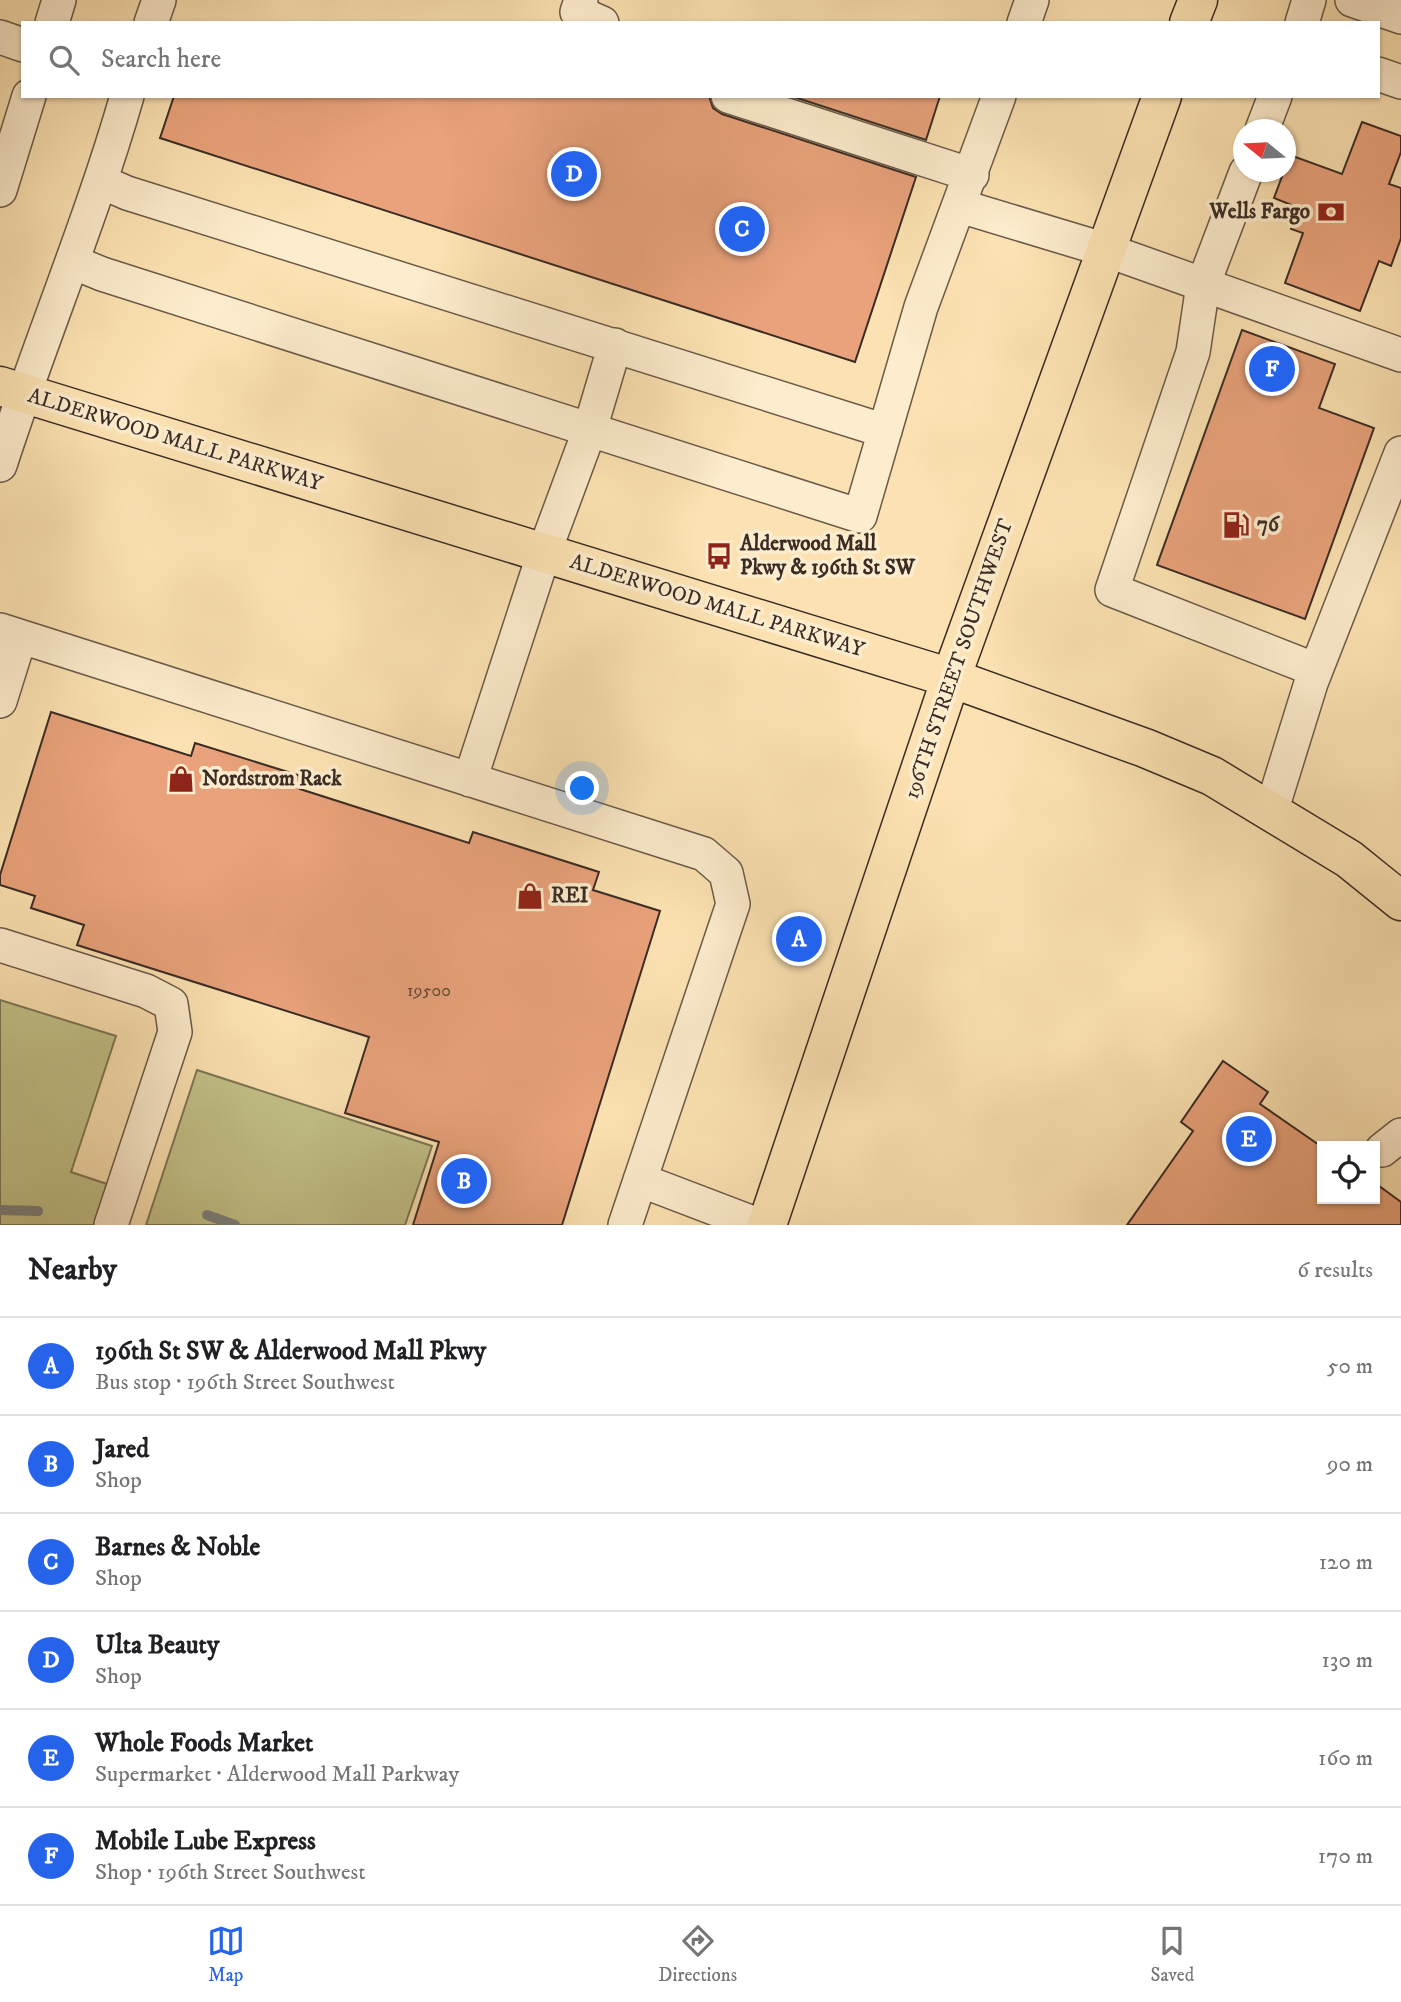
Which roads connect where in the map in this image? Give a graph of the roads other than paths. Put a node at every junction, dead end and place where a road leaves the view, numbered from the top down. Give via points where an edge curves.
1 (59, 0) edge
2 (159, 0) edge
3 (581, 0) edge
4 (1032, 0) edge
5 (1198, 0) edge
6 (1309, 0) edge
7 (1352, 0) edge
8 (1401, 17) edge
9 (53, 21) edge
10 (152, 21) edge
11 (597, 21) edge
12 (1025, 21) edge
13 (1190, 21) edge
14 (1303, 21) edge
15 (0, 37) edge
16 (21, 44) edge
17 (1380, 75) edge
18 (1401, 82) edge
19 (28, 98) edge
20 (126, 98) edge
21 (733, 98) edge
22 (998, 98) edge
23 (1161, 98) edge
24 (1274, 98) edge
25 (1266, 119) edge
26 (972, 175) junction
27 (102, 182) junction
28 (1243, 182) edge
29 (0, 190) edge
30 (960, 206) junction
31 (1106, 250) junction
32 (73, 262) junction
33 (1203, 285) junction
34 (615, 345) junction
35 (1401, 355) edge
36 (12, 390) edge
37 (590, 429) junction
38 (885, 431) junction
39 (1401, 453) edge
40 (0, 465) edge
41 (544, 553) junction
42 (10, 634) edge
43 (1316, 670) junction
44 (951, 678) junction
45 (0, 701) edge
46 (470, 779) junction
47 (1271, 812) junction
48 (1401, 901) edge
49 (0, 945) edge
50 (640, 1181) junction
51 (111, 1225) edge
52 (625, 1225) edge
53 (758, 1225) edge
54 (767, 1225) edge

1 - 9 lane
2 - 10 lane
3 - 11 lane via 577,12
4 - 12 lane
5 - 13 main road
6 - 14 lane
7 - 8 lane
15 - 16 lane
17 - 18 lane
19 - 29 lane
20 - 27 lane
21 - 26 lane
22 - 26 lane
23 - 31 main road, 196TH STREET SOUTHWEST
24 - 25 lane
26 - 30 lane
27 - 32 lane
27 - 34 lane
28 - 33 lane
30 - 31 lane
30 - 38 lane via 921,307
31 - 33 lane
31 - 44 main road, 196TH STREET SOUTHWEST
32 - 36 lane
32 - 37 lane
33 - 35 lane
33 - 43 lane via 1193,352 1112,590
34 - 37 lane
34 - 38 lane
36 - 40 lane
36 - 41 main road, ALDERWOOD MALL PARKWAY
37 - 38 lane via 860,516
37 - 41 lane
39 - 43 lane
41 - 44 main road, ALDERWOOD MALL PARKWAY
41 - 46 lane
42 - 45 lane
42 - 46 lane
43 - 47 lane
44 - 47 main road, ALDERWOOD MALL PARKWAY via 1212,776
44 - 54 main road, 196TH STREET SOUTHWEST
46 - 50 lane via 704,854 726,873 733,904
47 - 48 main road, ALDERWOOD MALL PARKWAY via 1349,859
49 - 51 lane via 146,991 171,1004 175,1032
50 - 52 lane
50 - 53 lane

